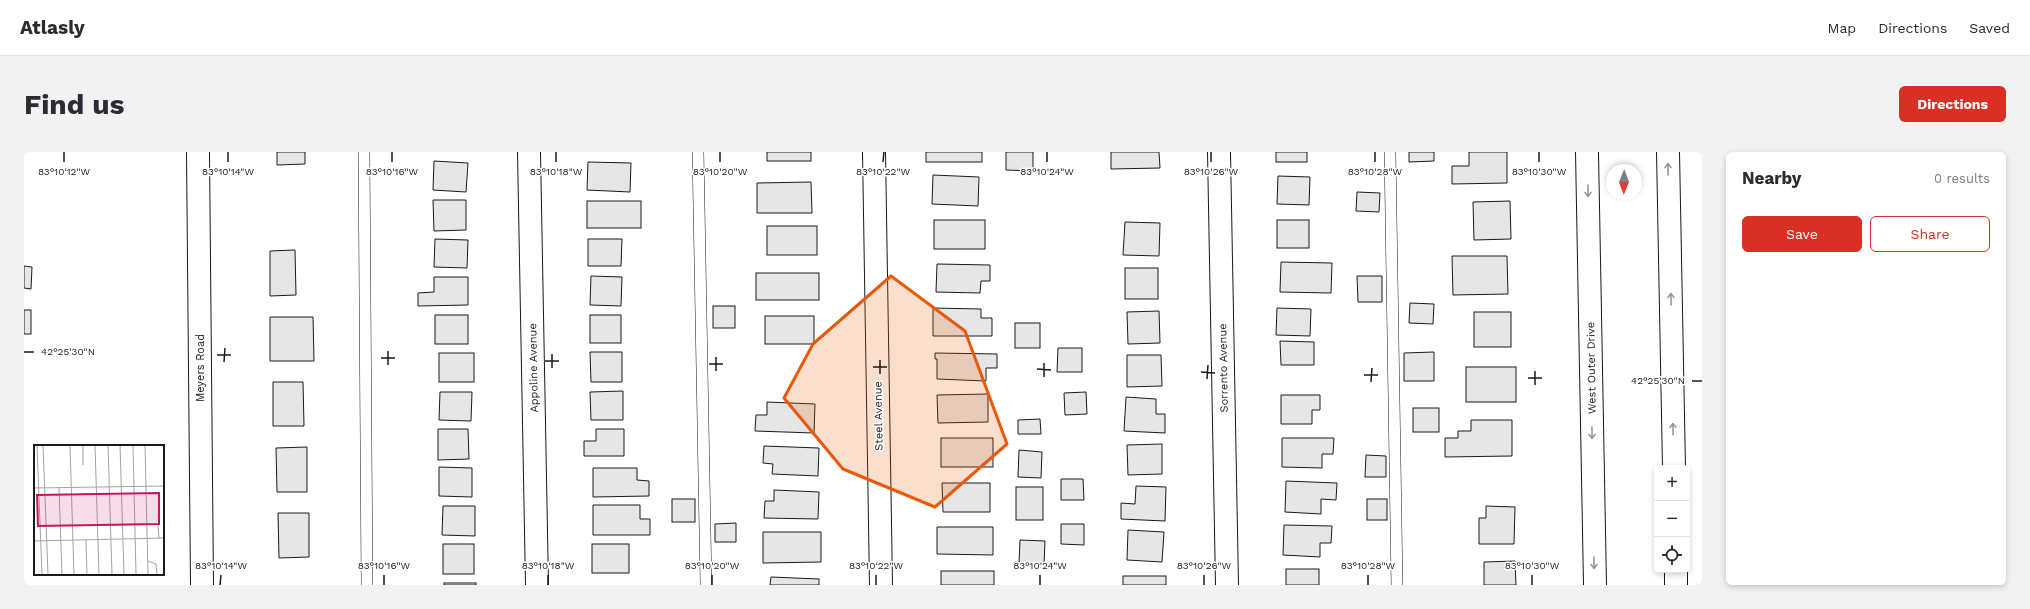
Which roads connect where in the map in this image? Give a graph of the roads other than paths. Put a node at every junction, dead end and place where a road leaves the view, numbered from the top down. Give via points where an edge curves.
1 (198, 152) edge
2 (364, 152) edge
3 (529, 152) edge
4 (698, 152) edge
5 (874, 152) edge
6 (1219, 152) edge
7 (1390, 152) edge
8 (1587, 152) edge
9 (1668, 152) edge
10 (1674, 465) edge
11 (1676, 573) edge
12 (202, 585) edge
13 (367, 585) edge
14 (536, 585) edge
15 (706, 585) edge
16 (881, 585) edge
17 (1227, 585) edge
18 (1397, 585) edge
19 (1595, 585) edge
20 (1676, 585) edge

1 - 12 street, Meyers Road
2 - 13 lane
3 - 14 street, Appoline Avenue
4 - 15 lane
5 - 16 street, Steel Avenue
6 - 17 street, Sorrento Avenue
7 - 18 lane
8 -> 19 street, West Outer Drive
10 -> 9 street
11 - 20 street

